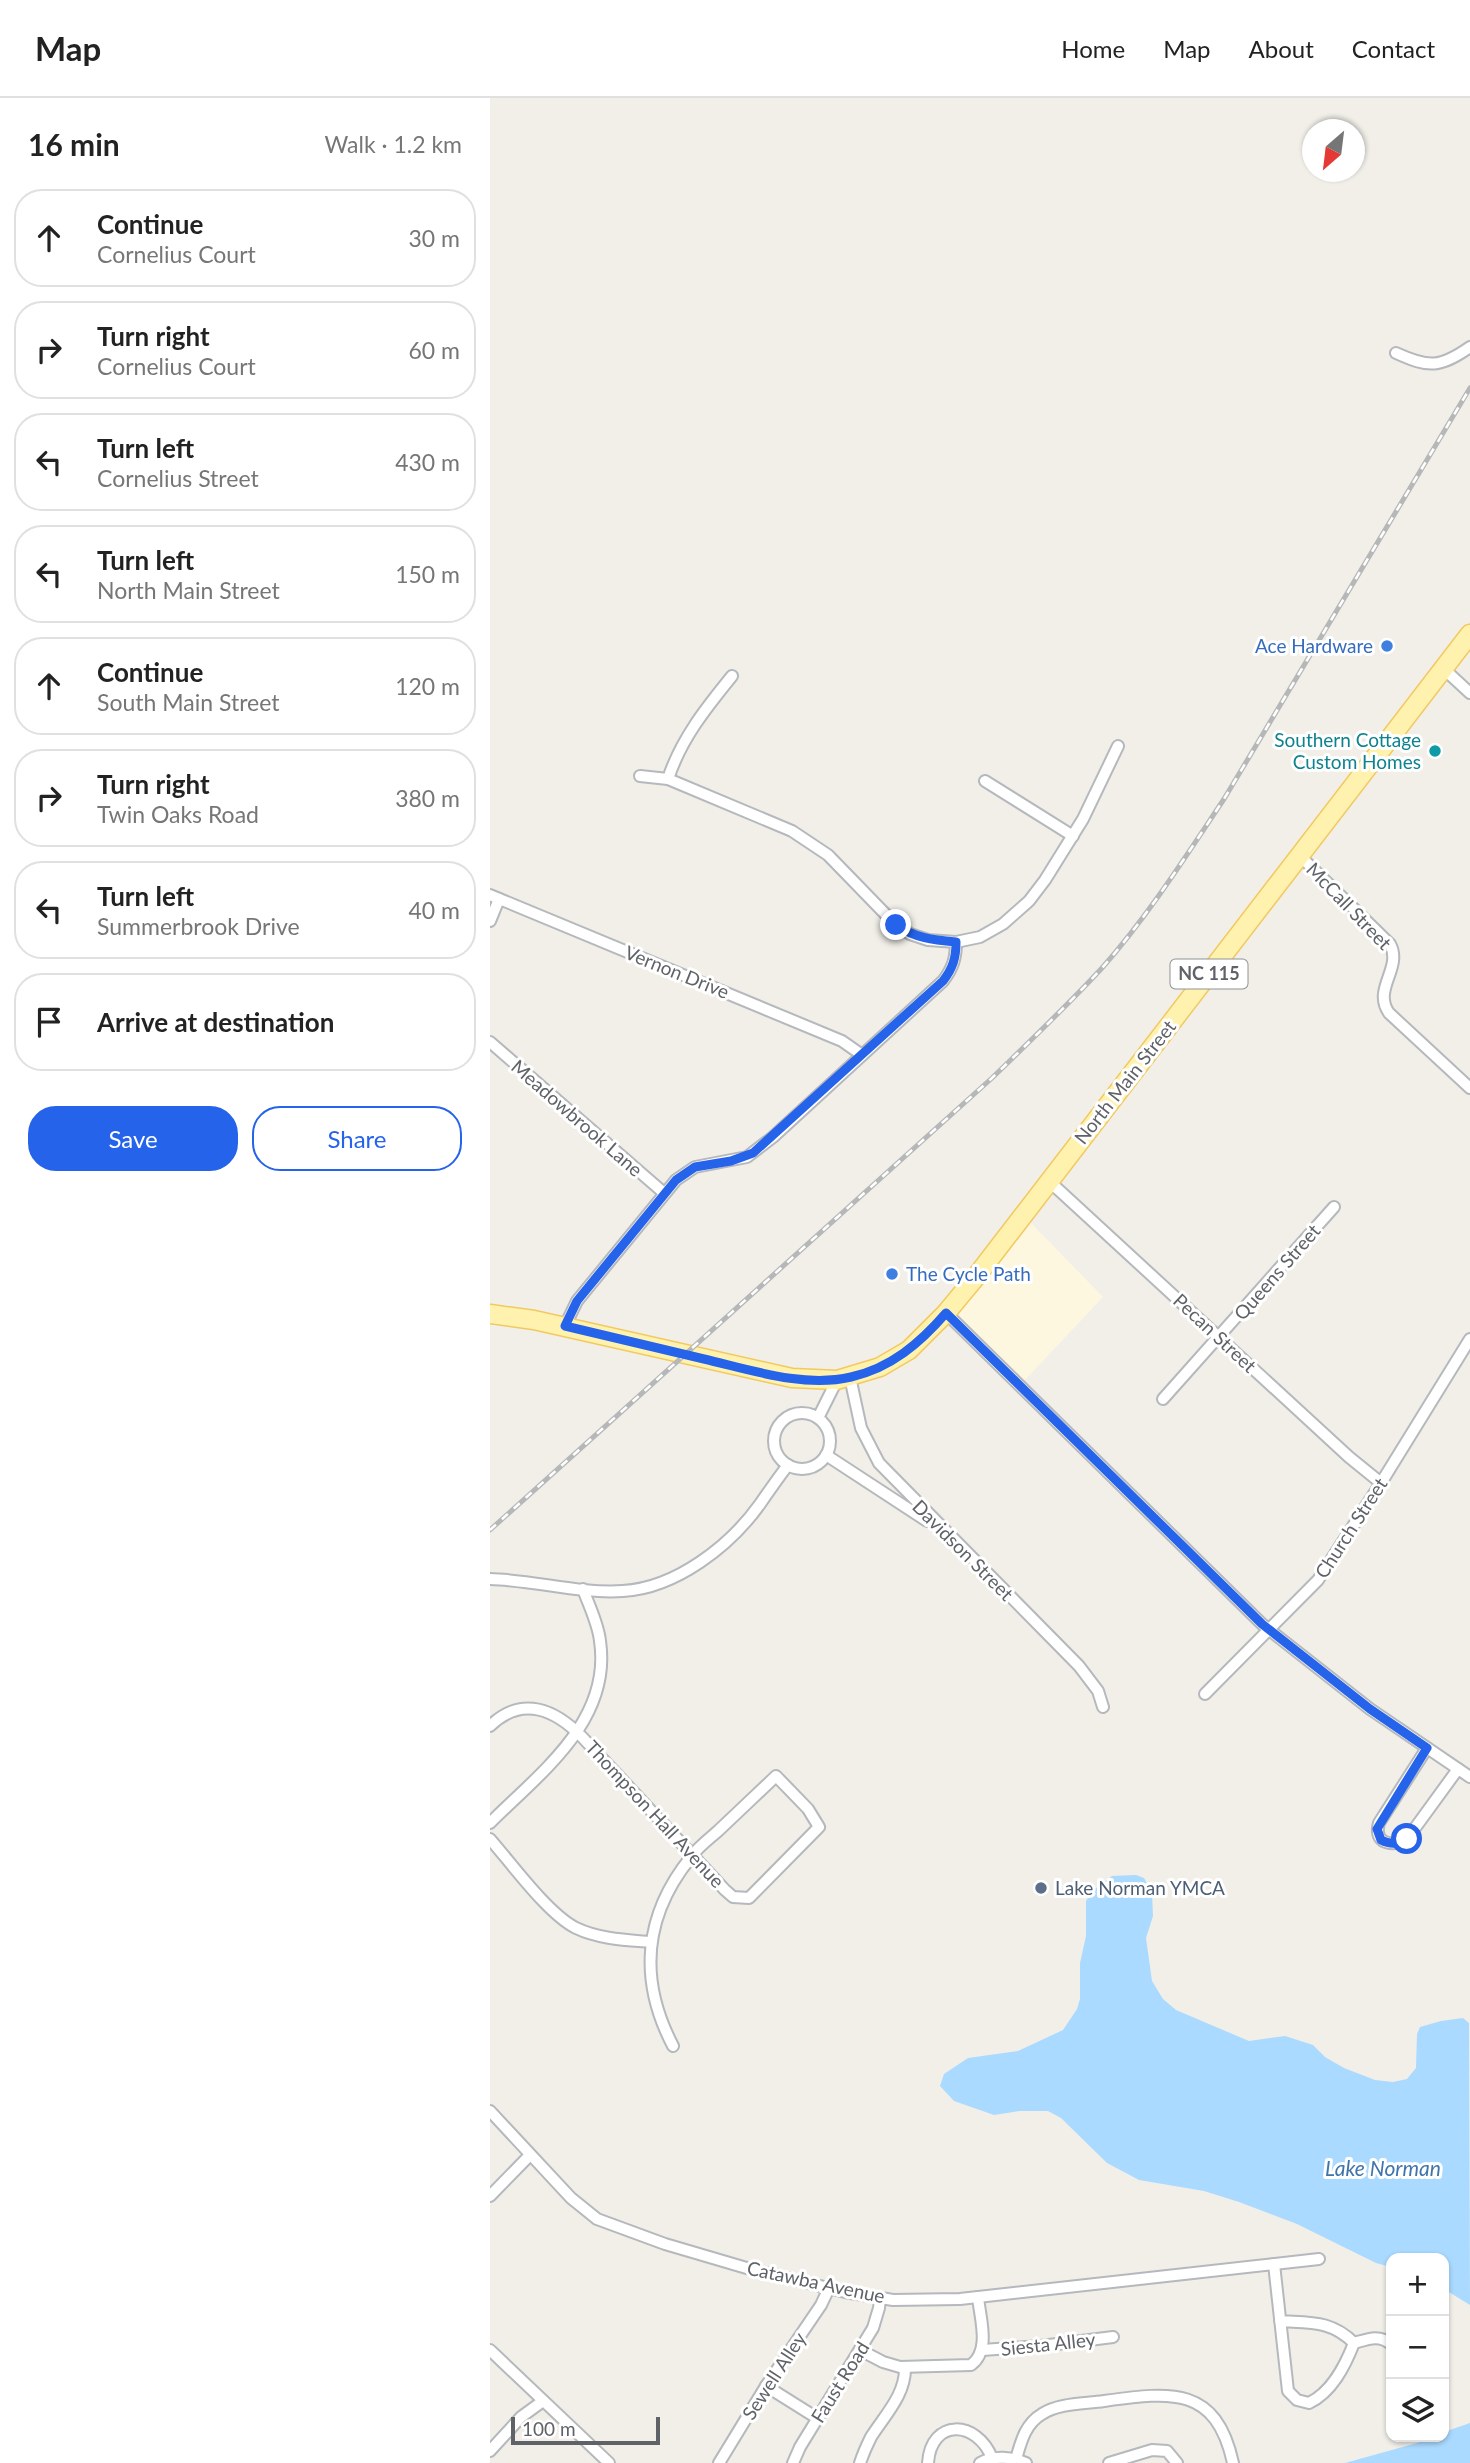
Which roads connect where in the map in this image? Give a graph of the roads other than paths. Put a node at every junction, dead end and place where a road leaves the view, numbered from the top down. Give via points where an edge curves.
1 (1470, 347) edge
2 (1396, 353) dead end
3 (1470, 634) edge
4 (1444, 669) junction
5 (732, 676) dead end
6 (1470, 693) edge
7 (1118, 746) dead end
8 (640, 776) dead end
9 (668, 779) junction
10 (985, 781) dead end
11 (1073, 836) junction
12 (1300, 856) junction
13 (494, 897) edge
14 (490, 920) edge
15 (956, 942) junction
16 (490, 1042) edge
17 (862, 1055) junction
18 (1470, 1088) edge
19 (1049, 1181) junction
20 (664, 1193) junction
21 (1334, 1207) dead end
22 (946, 1313) junction
23 (490, 1314) edge
24 (565, 1326) junction
25 (1220, 1337) junction
26 (1470, 1339) edge
27 (844, 1378) junction
28 (1163, 1399) dead end
29 (818, 1418) junction
30 (826, 1455) junction
31 (788, 1465) junction
32 (1381, 1483) junction
33 (947, 1534) junction
34 (490, 1579) edge
35 (583, 1589) junction
36 (1269, 1629) junction
37 (1205, 1695) dead end
38 (1103, 1707) dead end
39 (490, 1726) edge
40 (578, 1732) junction
41 (1427, 1748) junction
42 (1458, 1769) junction
43 (1470, 1777) edge
44 (490, 1823) edge
45 (490, 1839) edge
46 (692, 1855) junction
47 (650, 1942) junction
48 (673, 2046) dead end
49 (490, 2111) edge
50 (530, 2155) junction
51 (490, 2196) edge
52 (1319, 2259) dead end
53 (1274, 2264) junction
54 (829, 2288) junction
55 (978, 2297) junction
56 (880, 2298) junction
57 (1280, 2321) junction
58 (1113, 2337) dead end
59 (1386, 2340) edge
60 (1354, 2343) junction
61 (490, 2350) edge
62 (860, 2350) junction
63 (982, 2350) junction
64 (905, 2367) junction
65 (766, 2386) junction
66 (543, 2401) junction
67 (817, 2418) junction
68 (490, 2451) edge
69 (992, 2458) junction
70 (1021, 2461) edge
71 (609, 2463) edge
72 (719, 2463) edge
73 (793, 2463) edge
74 (860, 2463) edge
75 (928, 2463) edge
76 (980, 2463) edge
77 (1109, 2463) edge
78 (1177, 2463) edge
79 (1233, 2463) edge

1 - 2 street via 1437,365
3 - 4 main road, North Main Street / NC 115
4 - 6 street
4 - 12 main road, North Main Street / NC 115
5 - 9 street via 701,715
7 - 11 street
8 - 9 street
9 - 15 street via 810,842 843,870 882,914 910,934
10 - 11 street
11 - 15 street via 1018,911 980,937
12 - 18 street, McCall Street via 1393,949 1393,965 1382,993 1385,1008
12 - 19 main road, North Main Street / NC 115
13 - 14 street
13 - 17 street, Vernon Drive via 842,1041
15 - 17 street via 955,961 943,981
16 - 20 street, Meadowbrook Lane
17 - 20 street via 753,1153 695,1167
19 - 22 main road, North Main Street / NC 115
19 - 25 street, Pecan Street
20 - 24 street via 577,1301
21 - 25 street, Queens Street
22 - 27 main road, North Main Street / NC 115 via 909,1350 880,1367
22 - 36 street
23 - 24 main road, NC 115
24 - 27 main road, North Main Street / NC 115 via 738,1367 803,1379
25 - 28 street, Queens Street
25 - 32 street, Pecan Street
26 - 32 street, Church Street
27 - 29 street
27 - 33 street, Davidson Street via 878,1463
29 - 30 street via 828,1431
29 - 31 street via 797,1413 778,1425 775,1447
30 - 31 street via 809,1468
30 - 33 street
31 - 35 street via 760,1505 702,1561 659,1584 624,1591
32 - 36 street, Church Street via 1318,1580
33 - 38 street, Davidson Street via 1079,1666
34 - 35 street
35 - 40 street via 597,1623 601,1664 594,1700
36 - 37 street, Church Street
36 - 41 street
39 - 40 street, Thompson Hall Avenue via 500,1716 524,1707 540,1709
40 - 44 street
40 - 46 street, Thompson Hall Avenue
41 - 42 street
41 - 42 street via 1379,1823 1381,1840 1398,1844 1407,1839
42 - 43 street
45 - 47 street via 568,1923 596,1935
46 - 46 street, Thompson Hall Avenue via 733,1897 749,1898 819,1827 776,1776
46 - 47 street via 666,1892
47 - 48 street via 653,1993
49 - 50 street, Catawba Avenue
50 - 51 street
50 - 54 street, Catawba Avenue via 597,2219 665,2244
52 - 53 street, Catawba Avenue
53 - 55 street, Catawba Avenue
53 - 57 street
54 - 56 street, Catawba Avenue
54 - 65 street, Sewell Alley
55 - 56 street, Catawba Avenue
55 - 63 street
56 - 62 street, Faust Road via 876,2321
57 - 60 street via 1325,2324
57 - 60 street via 1288,2391 1302,2402 1316,2399 1326,2389 1346,2363
58 - 63 street, Siesta Alley
59 - 60 street via 1375,2337
61 - 66 street
62 - 64 street
62 - 67 street, Faust Road
63 - 64 street via 966,2367
64 - 74 street via 900,2392
65 - 67 street
65 - 72 street, Sewell Alley
66 - 68 street
66 - 71 street
67 - 73 street, Faust Road
69 - 70 street
69 - 75 street via 978,2436 956,2429 938,2438
69 - 76 street
70 - 79 street via 1023,2435 1030,2424 1057,2407 1177,2395 1195,2402 1221,2426
77 - 78 street via 1167,2451

